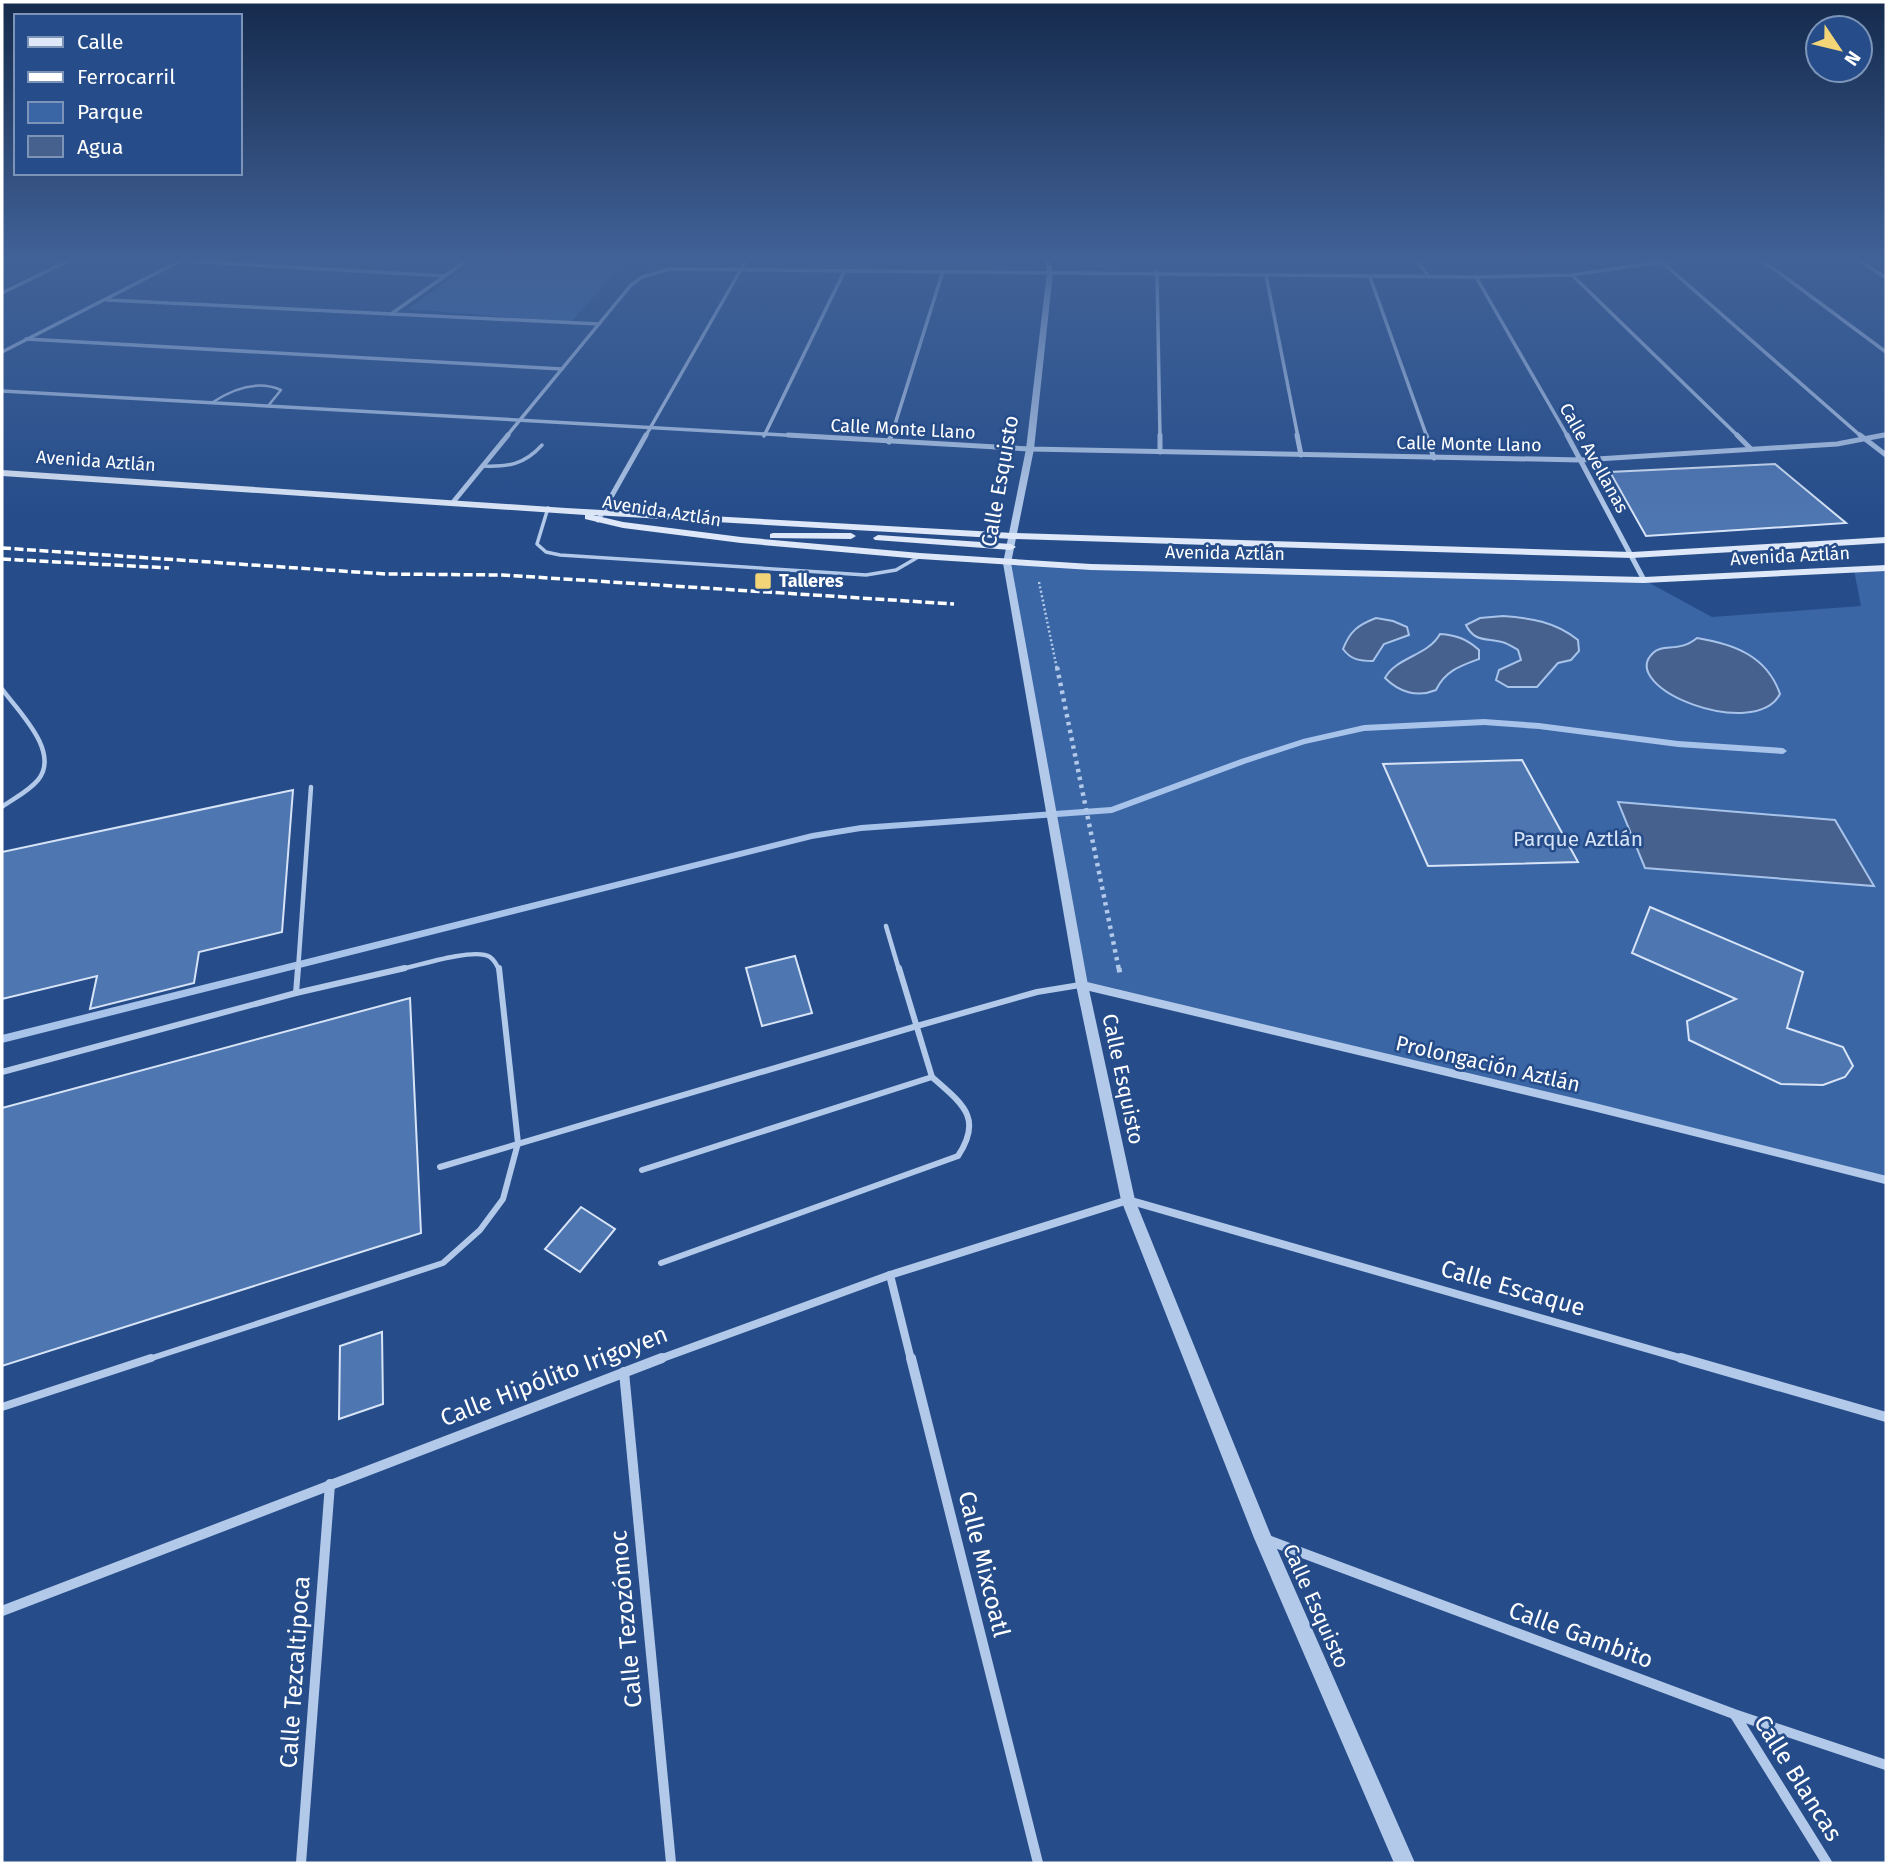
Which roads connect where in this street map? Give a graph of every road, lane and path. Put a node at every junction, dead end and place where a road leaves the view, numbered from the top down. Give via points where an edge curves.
1 (18, 344) edge
2 (101, 344) edge
3 (583, 344) edge
4 (700, 344) edge
5 (809, 344) edge
6 (920, 344) edge
7 (1042, 344) edge
8 (1158, 344) edge
9 (1279, 344) edge
10 (1394, 344) edge
11 (1514, 344) edge
12 (1643, 344) edge
13 (1755, 344) edge
14 (2, 352) edge
15 (562, 369) junction
16 (2, 391) edge
17 (213, 402) junction
18 (268, 406) junction
19 (518, 421) junction
20 (650, 429) junction
21 (1886, 435) edge
22 (764, 436) junction
23 (1865, 440) junction
24 (889, 442) junction
25 (542, 445) dead end
26 (1030, 449) junction
27 (1751, 449) junction
28 (1160, 452) junction
29 (1301, 455) junction
30 (1886, 455) edge
31 (1434, 458) junction
32 (1581, 460) junction
33 (482, 466) junction
34 (2, 473) edge
35 (454, 501) junction
36 (548, 508) junction
37 (601, 516) junction
38 (741, 540) junction
39 (1886, 540) edge
40 (1012, 542) junction
41 (1632, 555) junction
42 (920, 556) junction
43 (1007, 563) junction
44 (1035, 564) junction
45 (1886, 568) edge
46 (1644, 580) junction
47 (4, 691) edge
48 (2, 702) edge
49 (311, 787) dead end
50 (2, 807) edge
51 (886, 926) dead end
52 (1082, 985) junction
53 (296, 993) junction
54 (1124, 995) junction
55 (918, 1026) junction
56 (2, 1072) edge
57 (932, 1077) junction
58 (518, 1143) junction
59 (440, 1167) dead end
60 (642, 1170) dead end
61 (1886, 1180) edge
62 (1128, 1200) junction
63 (661, 1262) dead end
64 (890, 1275) junction
65 (624, 1372) junction
66 (2, 1406) edge
67 (1886, 1417) edge
68 (330, 1484) junction
69 (1263, 1538) junction
70 (2, 1611) edge
71 (1734, 1714) junction
72 (1886, 1765) edge
73 (301, 1863) edge
74 (671, 1863) edge
75 (1038, 1863) edge
76 (1405, 1863) edge
77 (1827, 1863) edge

1 - 14 street
2 - 15 street
3 - 15 street
4 - 20 street
5 - 22 street
6 - 24 street
7 - 26 street, Calle Esquisto
8 - 28 street
9 - 29 street
10 - 31 street
11 - 32 street, Calle Avellanas
12 - 27 street
13 - 23 street
15 - 19 street
16 - 17 street, Calle Monte Llano
17 - 18 street, Calle Monte Llano
17 - 18 lane via 235,388 275,386 281,390
18 - 19 street, Calle Monte Llano
19 - 20 street, Calle Monte Llano
19 - 33 street
20 - 22 street, Calle Monte Llano
20 - 37 street
21 - 23 street, Calle Monte Llano
22 - 24 street, Calle Monte Llano
23 - 27 street, Calle Monte Llano
23 - 30 street
24 - 26 street, Calle Monte Llano
25 - 33 lane via 521,465
26 - 28 street, Calle Monte Llano
26 - 40 street, Calle Esquisto
27 - 32 street, Calle Monte Llano
28 - 29 street, Calle Monte Llano
29 - 31 street, Calle Monte Llano
31 - 32 street, Calle Monte Llano
32 - 41 street, Calle Avellanas
33 - 35 street
34 - 35 main road, Avenida Aztlán
35 - 36 main road, Avenida Aztlán
36 - 37 main road, Avenida Aztlán
36 - 42 lane via 537,544 560,555 866,575 895,570
37 - 38 main road, Avenida Aztlán
37 - 40 main road, Avenida Aztlán
38 - 40 main road via 833,535
38 - 42 main road, Avenida Aztlán
39 - 41 main road, Avenida Aztlán
40 - 41 main road, Avenida Aztlán
40 - 43 street, Calle Esquisto
41 - 46 street, Calle Avellanas
42 - 43 main road, Avenida Aztlán
43 - 44 main road, Avenida Aztlán
43 - 52 street, Calle Esquisto
44 - 46 main road, Avenida Aztlán
44 - 54 path
45 - 46 main road, Avenida Aztlán
47 - 48 lane
47 - 50 lane via 45,753 39,779
49 - 53 lane
51 - 55 lane
52 - 54 street, Prolongación Aztlán
52 - 55 lane via 1037,992
52 - 62 street, Calle Esquisto
53 - 56 lane
53 - 58 lane via 454,957 490,957 499,967
54 - 61 street, Prolongación Aztlán
55 - 57 lane
55 - 58 lane
57 - 60 lane
57 - 63 lane via 964,1105 972,1124 970,1140 958,1156
58 - 59 lane
58 - 66 lane via 503,1199 480,1230 443,1262
62 - 64 street, Calle Hipólito Irigoyen
62 - 67 street, Calle Escaque
62 - 69 street, Calle Esquisto
64 - 65 street, Calle Hipólito Irigoyen
64 - 75 street, Calle Mixcoatl
65 - 68 street, Calle Hipólito Irigoyen
65 - 74 street, Calle Tezozómoc
68 - 70 street, Calle Hipólito Irigoyen
68 - 73 street, Calle Tezcaltipoca
69 - 71 street, Calle Gambito
69 - 76 street, Calle Esquisto
71 - 72 street, Calle Gambito
71 - 77 street, Calle Blancas

